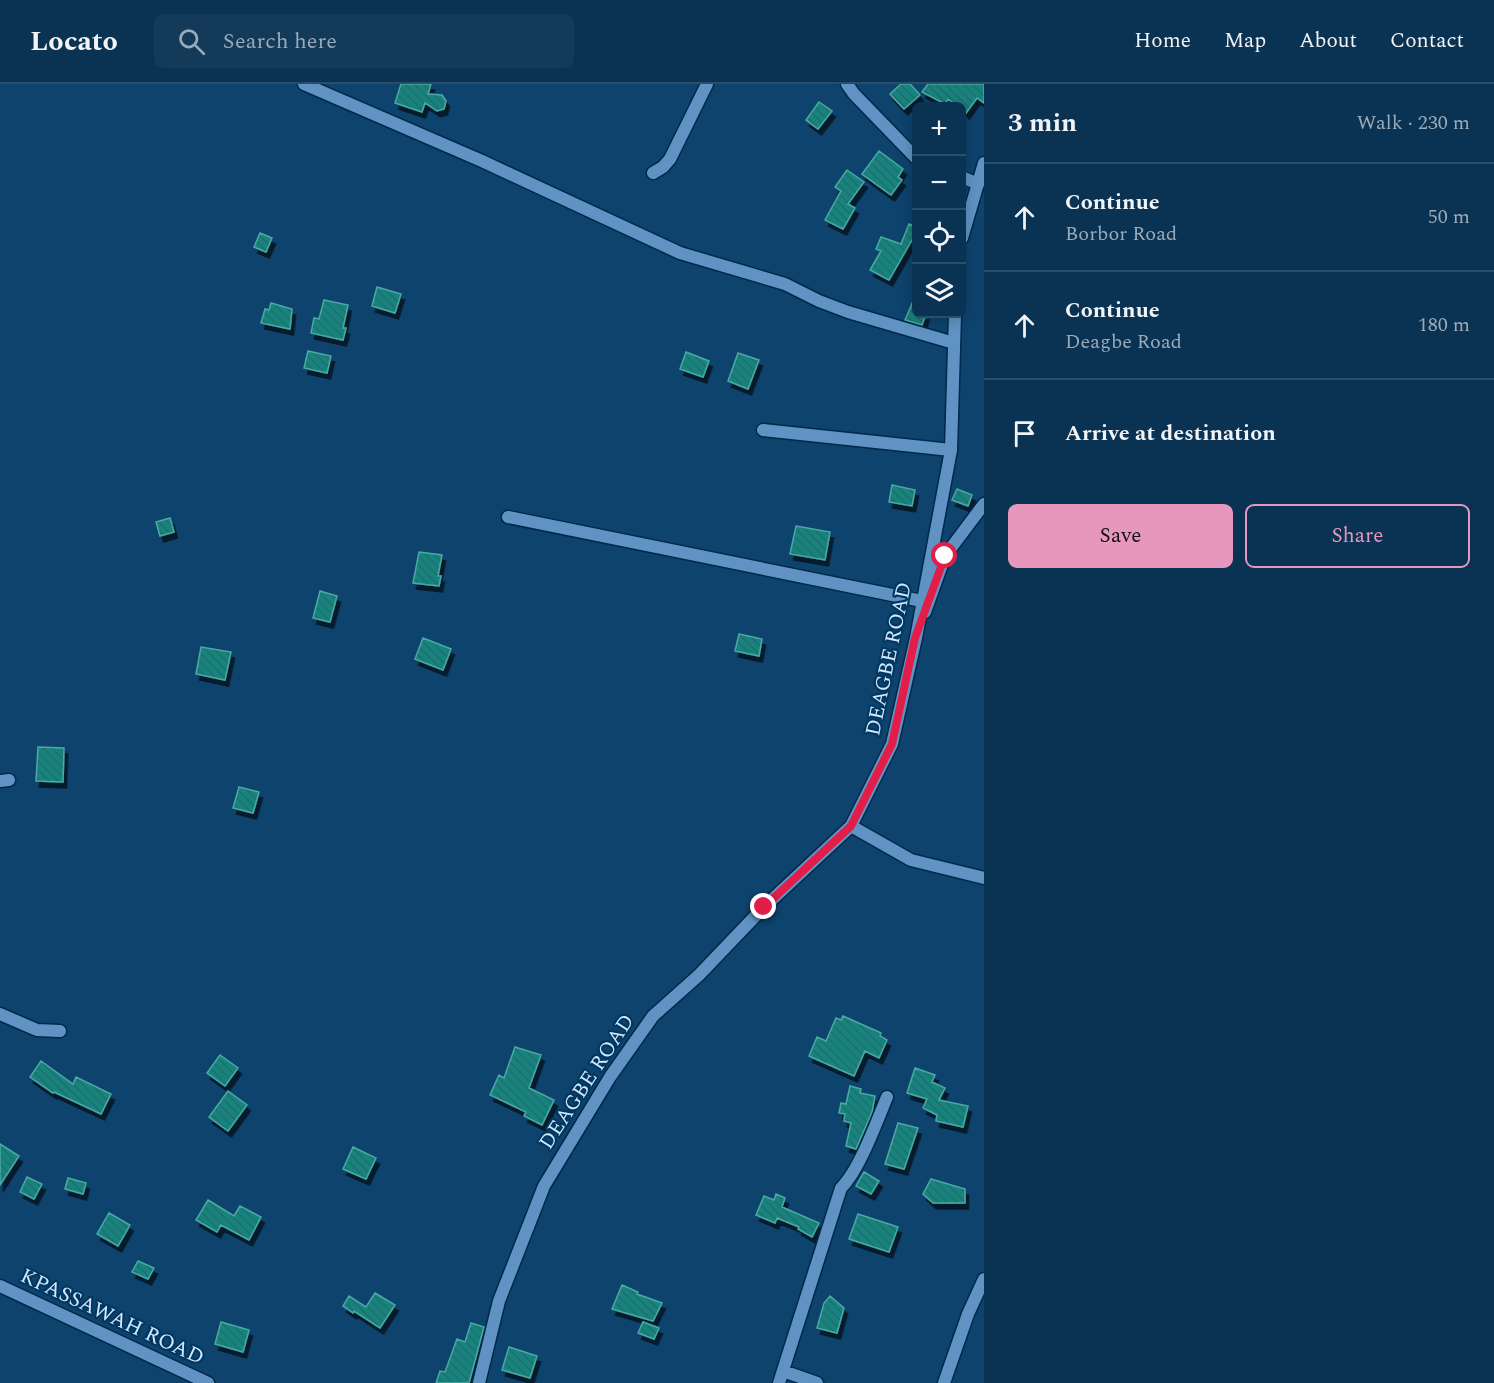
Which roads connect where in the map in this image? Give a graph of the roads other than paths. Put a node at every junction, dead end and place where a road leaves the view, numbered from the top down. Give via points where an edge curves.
1 (304, 84) edge
2 (707, 84) edge
3 (847, 84) edge
4 (914, 156) edge
5 (984, 163) edge
6 (653, 172) dead end
7 (966, 179) edge
8 (978, 184) junction
9 (966, 224) edge
10 (956, 318) edge
11 (954, 343) junction
12 (763, 430) dead end
13 (951, 450) junction
14 (984, 504) edge
15 (508, 517) dead end
16 (922, 601) junction
17 (915, 638) junction
18 (851, 826) junction
19 (984, 878) edge
20 (0, 1014) edge
21 (60, 1031) dead end
22 (887, 1097) dead end
23 (984, 1279) edge
24 (0, 1286) edge
25 (781, 1377) edge
26 (208, 1383) edge
27 (479, 1383) edge
28 (817, 1383) edge
29 (944, 1383) edge

1 - 11 street via 680,253 785,284 849,312
2 - 6 street via 670,159
3 - 4 street
5 - 8 street
7 - 8 street
8 - 9 street
10 - 11 street, DEAGBE ROAD
11 - 13 street, DEAGBE ROAD
12 - 13 street
13 - 16 street, DEAGBE ROAD
14 - 17 street via 945,556
15 - 16 street
16 - 17 street, DEAGBE ROAD
17 - 18 street, DEAGBE ROAD via 892,744
18 - 19 street via 911,860
18 - 27 street, DEAGBE ROAD via 653,1016 610,1077 544,1186 499,1301
20 - 21 street via 37,1030
22 - 25 street via 841,1188
23 - 29 street
24 - 26 street, KPASSAWAH ROAD
25 - 28 street

